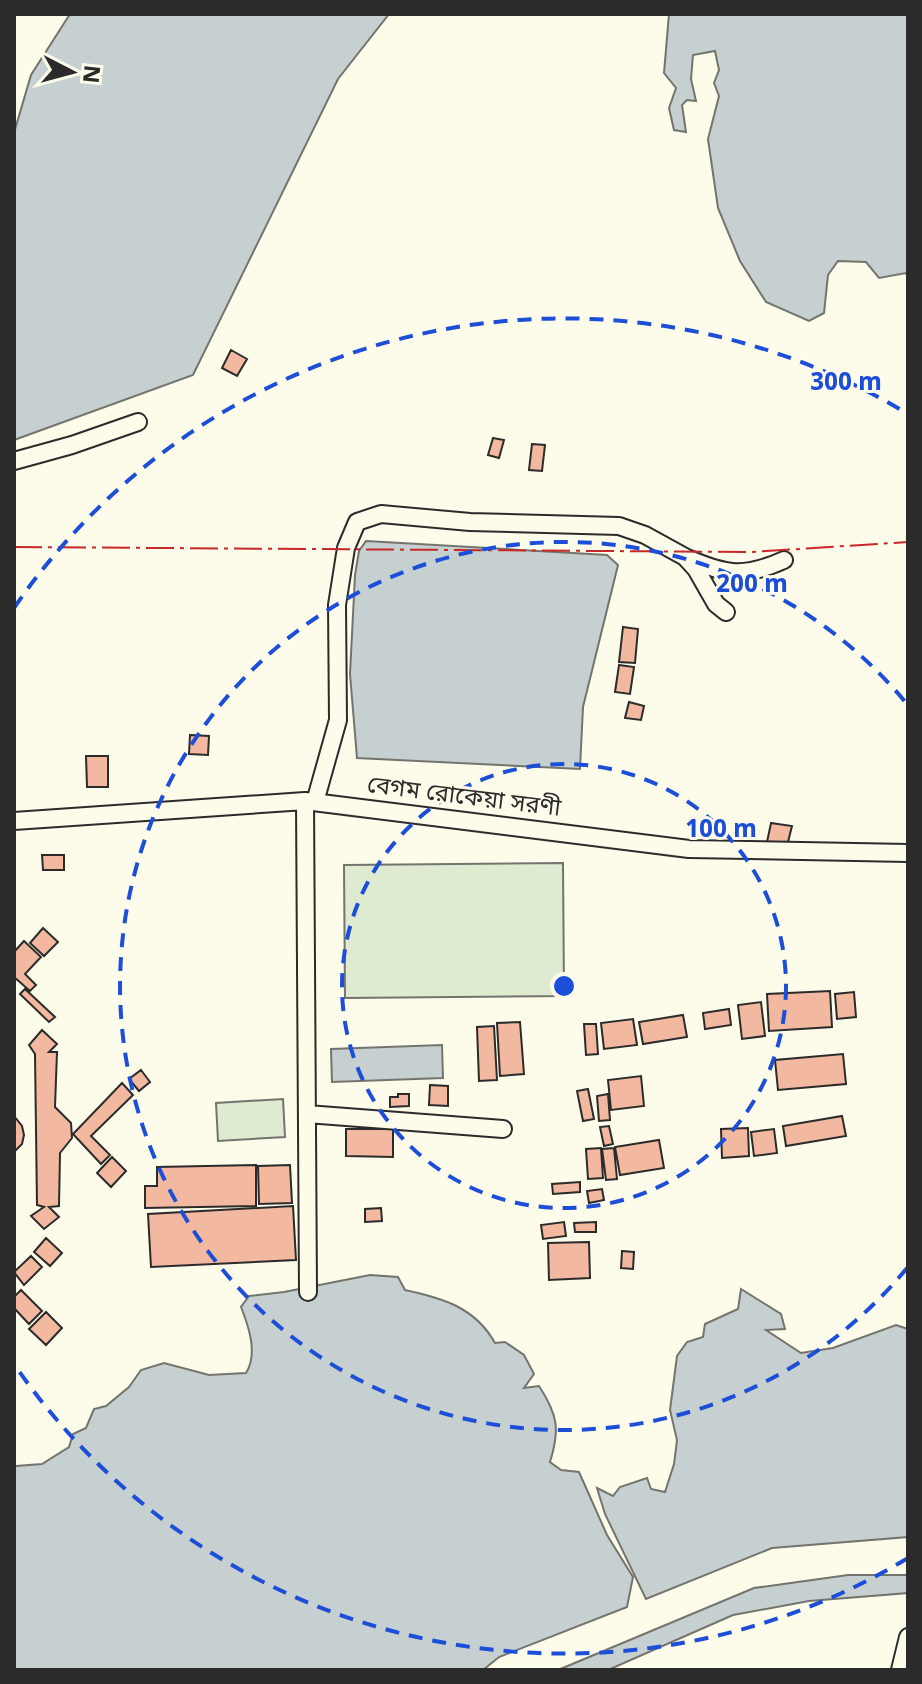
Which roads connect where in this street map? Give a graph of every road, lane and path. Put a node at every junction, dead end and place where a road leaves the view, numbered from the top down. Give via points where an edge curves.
1 (138, 422) dead end
2 (14, 461) edge
3 (685, 557) junction
4 (784, 560) dead end
5 (726, 612) dead end
6 (310, 801) junction
7 (14, 821) edge
8 (908, 853) edge
9 (307, 1114) junction
10 (503, 1129) dead end
11 (308, 1292) dead end
12 (908, 1637) edge
13 (900, 1670) edge

1 - 2 street
3 - 4 street via 739,574
3 - 5 street
3 - 6 street via 619,526 381,514 357,522 346,548 337,605 338,720
6 - 7 street, বেগম রোকেয়া সরণী
6 - 8 street, বেগম রোকেয়া সরণী via 689,849
6 - 9 street
9 - 10 street
9 - 11 street
12 - 13 street

